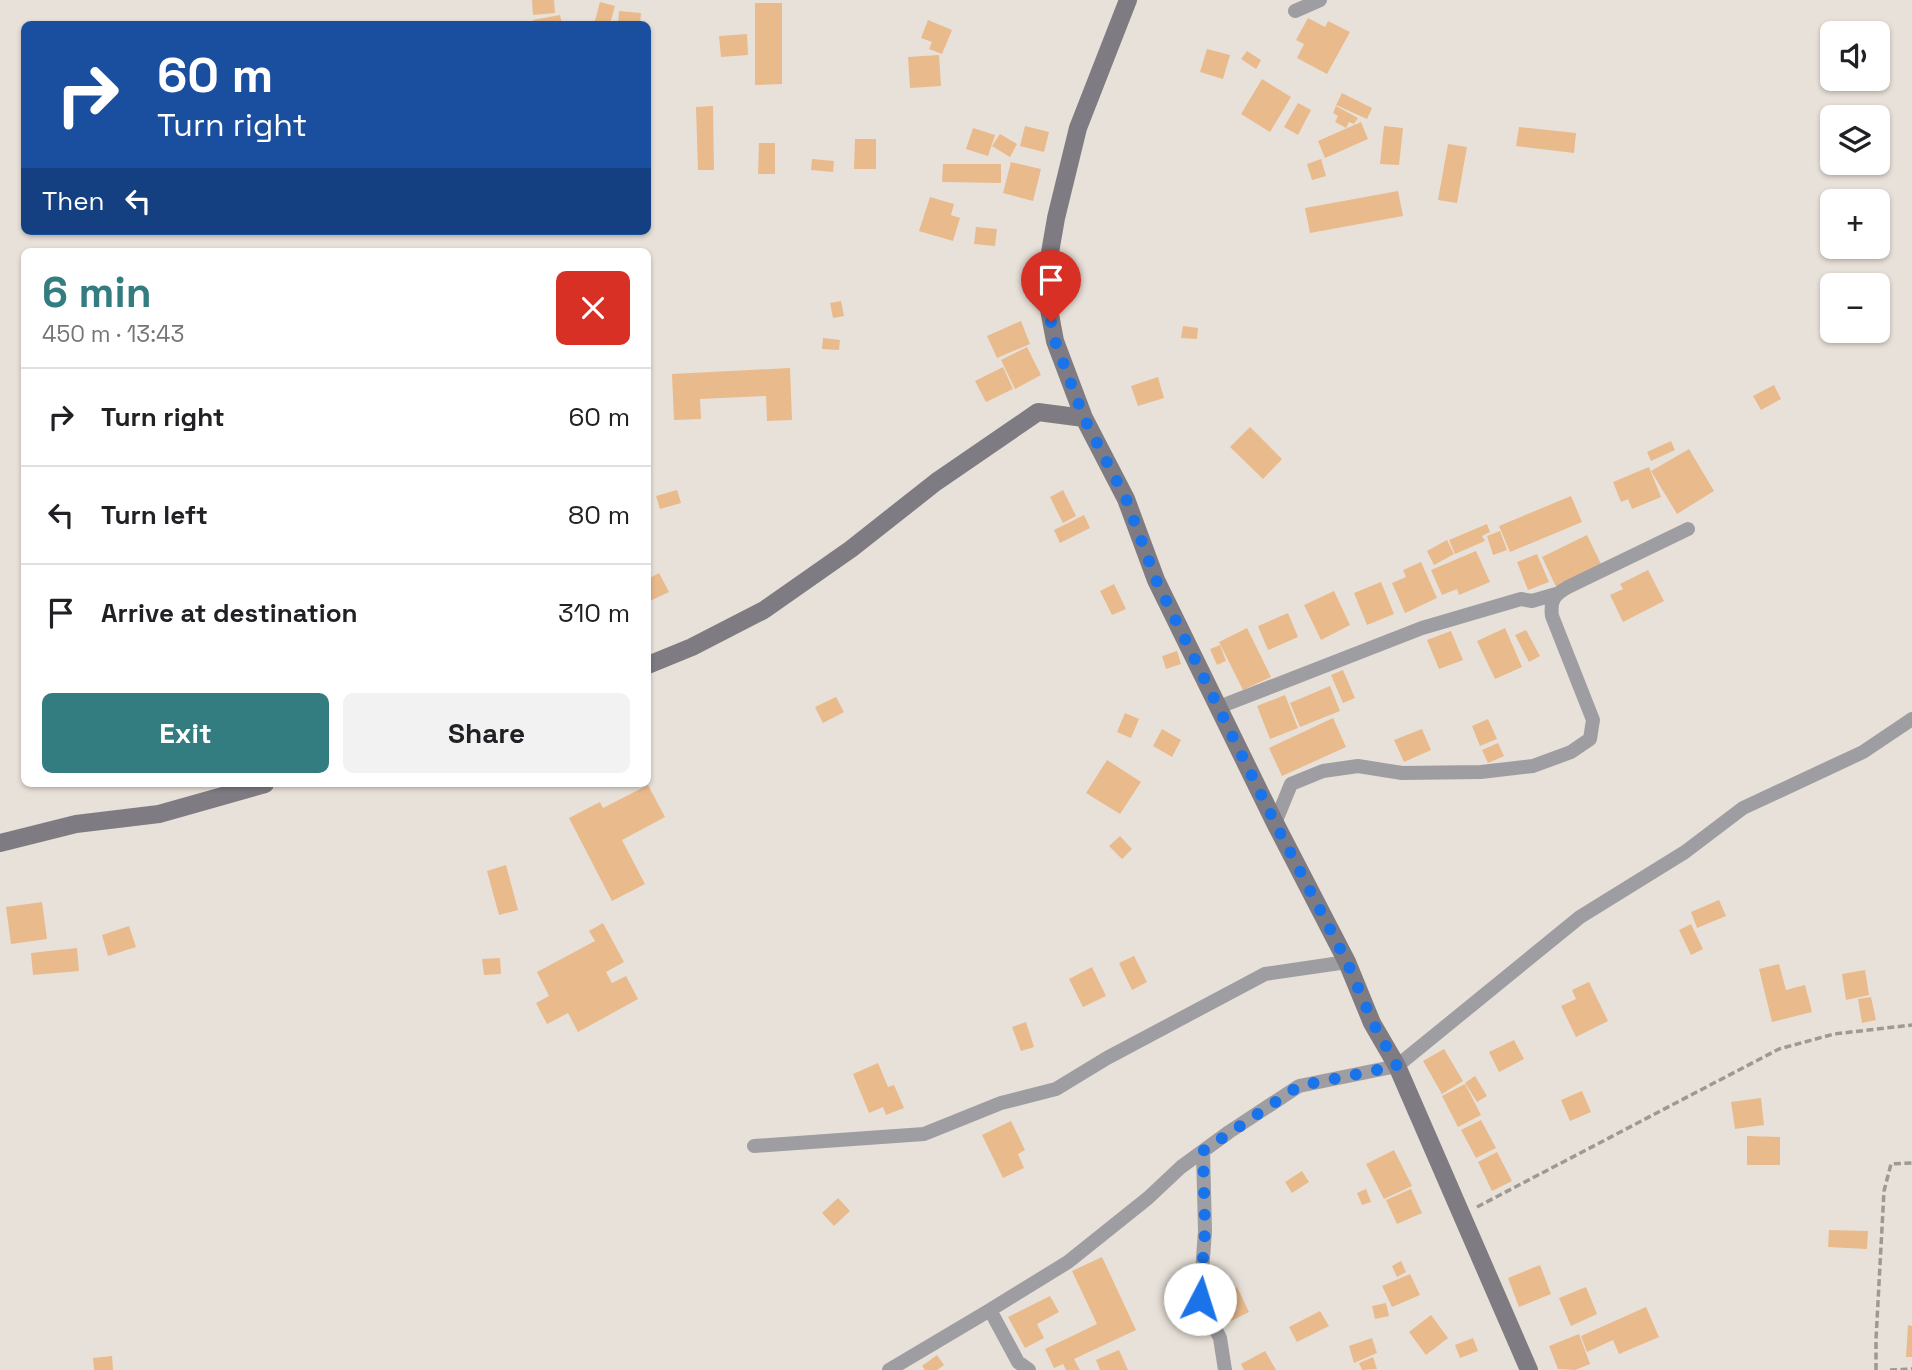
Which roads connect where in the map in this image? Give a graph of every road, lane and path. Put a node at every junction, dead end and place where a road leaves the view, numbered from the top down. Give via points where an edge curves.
1 (1128, 0) edge
2 (1320, 0) edge
3 (1295, 11) dead end
4 (1084, 418) junction
5 (1688, 529) dead end
6 (1556, 594) junction
7 (651, 664) edge
8 (1219, 707) junction
9 (1912, 719) edge
10 (254, 787) edge
11 (1275, 823) junction
12 (0, 843) edge
13 (1347, 962) junction
14 (1912, 1025) edge
15 (1397, 1066) junction
16 (754, 1146) dead end
17 (1203, 1151) junction
18 (1912, 1163) edge
19 (1463, 1215) junction
20 (990, 1310) junction
21 (1912, 1369) edge
22 (889, 1370) edge
23 (1029, 1370) edge
24 (1225, 1370) edge
25 (1529, 1370) edge
26 (1876, 1370) edge
27 (1890, 1370) edge

1 - 4 street via 1078,128 1047,270 1055,341
2 - 3 street
4 - 7 street via 1038,412 764,610
4 - 8 street via 1126,499 1156,580
5 - 6 street
6 - 8 street via 1532,601 1521,599 1422,628
6 - 11 street via 1550,603 1552,616 1593,720 1590,740 1533,766 1481,772 1402,773 1358,766 1324,771 1291,784
8 - 11 street
9 - 15 street via 1863,752 1743,808 1685,852 1580,917
10 - 12 street via 159,814 76,824
11 - 13 street
13 - 15 street
13 - 16 street via 1265,974 1056,1089 1002,1102 924,1134
14 - 19 path via 1834,1034 1779,1049
15 - 17 street via 1299,1086
15 - 19 street
17 - 20 street via 1068,1262
17 - 24 street via 1205,1231 1200,1299 1220,1338
18 - 26 path via 1891,1164 1884,1191
19 - 25 street
20 - 22 street
20 - 23 street via 1018,1362
21 - 27 path

